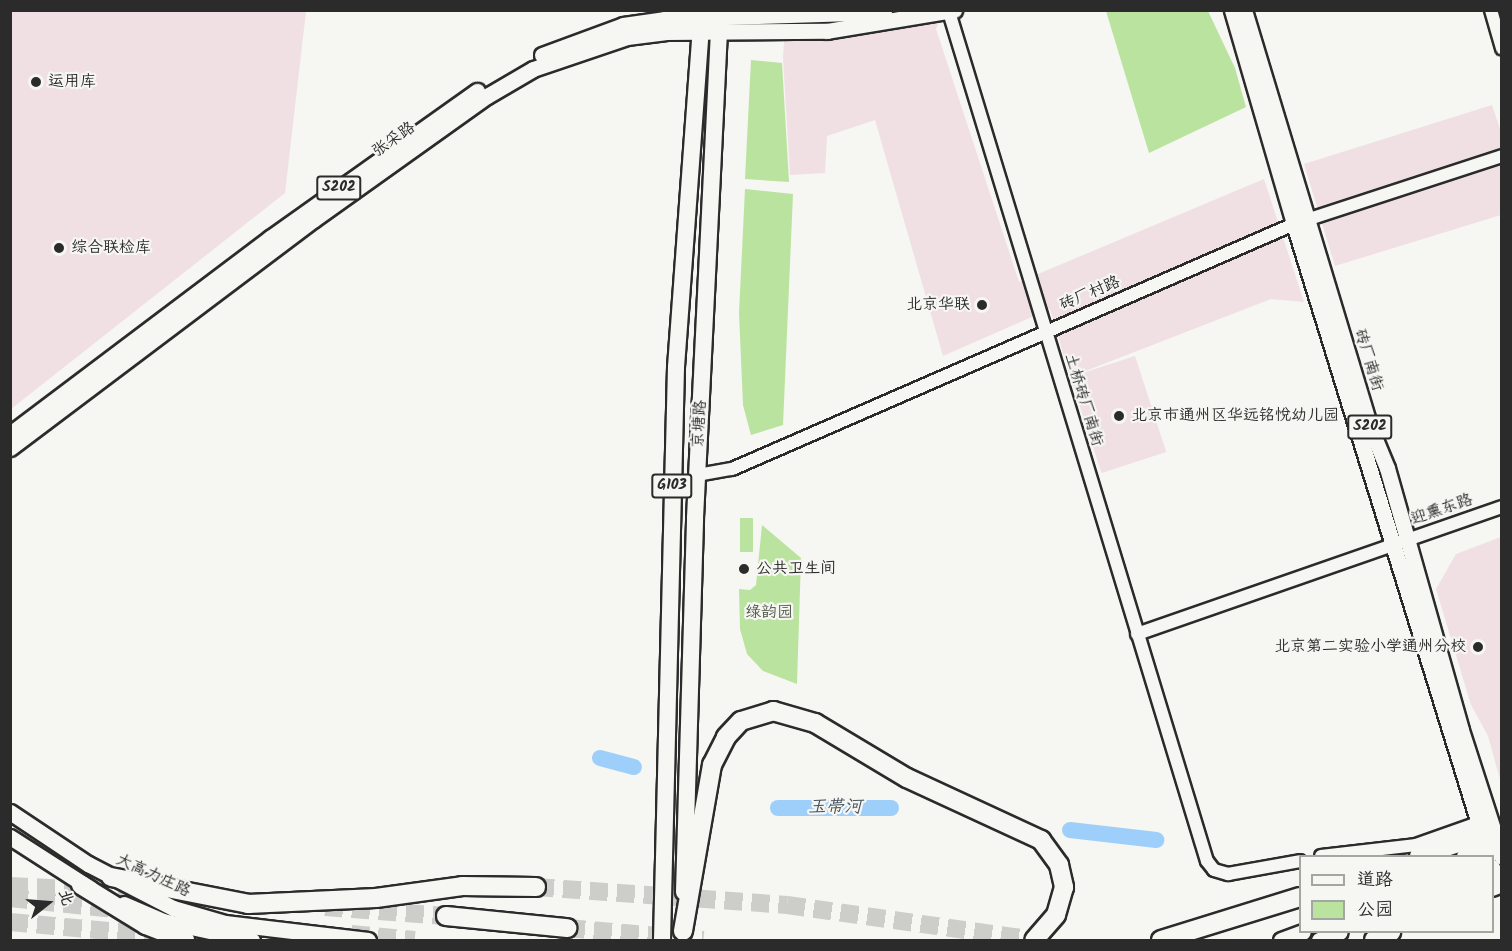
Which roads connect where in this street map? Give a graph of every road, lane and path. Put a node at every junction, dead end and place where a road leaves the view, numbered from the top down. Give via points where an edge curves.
1 (897, 10) edge
2 (1232, 10) edge
3 (1244, 10) edge
4 (1491, 10) edge
5 (951, 11) edge
6 (701, 12) edge
7 (720, 13) edge
8 (700, 33) junction
9 (720, 33) junction
10 (1502, 48) edge
11 (1502, 156) edge
12 (1300, 222) junction
13 (1045, 331) junction
14 (10, 434) edge
15 (10, 448) edge
16 (697, 475) junction
17 (1502, 507) edge
18 (1400, 542) junction
19 (1137, 634) junction
20 (10, 812) edge
21 (10, 837) edge
22 (1490, 843) edge
23 (1330, 855) edge
24 (1424, 855) edge
25 (1466, 855) edge
26 (1299, 861) edge
27 (1502, 862) edge
28 (111, 877) junction
29 (1496, 877) edge
30 (81, 885) junction
31 (536, 887) tunnel mouth
32 (1299, 897) edge
33 (446, 916) tunnel mouth
34 (567, 928) tunnel mouth
35 (1300, 933) edge
36 (1337, 933) edge
37 (1389, 933) edge
38 (683, 936) edge
39 (185, 940) edge
40 (252, 940) edge
41 (368, 940) edge
42 (662, 940) edge
43 (1034, 940) edge
44 (1161, 940) edge
45 (1281, 940) edge
46 (1319, 940) edge
47 (1374, 940) edge

1 - 7 main road, S202 via 857,15
2 - 12 main road, 砖厂南街 / S202
3 - 12 main road, 砖厂南街 / S202
4 - 10 street
5 - 9 main road, S202 via 827,31
5 - 13 street, 土桥砖厂南街
6 - 7 main road, 张采路 / S202
6 - 8 highway, G103
6 - 14 main road, 张采路 / S202 via 623,25 528,61 481,88 270,238
7 - 9 highway, 京塘路 / G103
8 - 9 main road, 张采路 / S202
8 - 15 main road, 张采路 / S202 via 627,37 578,51 533,69 487,96 313,220
8 - 42 highway, 京塘路 / G103 via 676,367
9 - 16 highway, 京塘路 / G103
11 - 12 street, 砖厂村路
12 - 13 street, 砖厂村路
12 - 18 main road, 砖厂南街 / S202
13 - 16 street, 砖厂村路 via 732,469
13 - 19 street, 土桥砖厂南街
16 - 38 highway, 京塘路 / G103
17 - 18 street, 迎熏东路
18 - 19 street, 迎熏东路
18 - 22 main road, 砖厂南街 / S202
18 - 22 main road, 砖厂南街 / S202
19 - 26 street, 土桥砖厂南街 via 1205,854 1214,870 1250,872
20 - 28 main road, 大高力庄路
21 - 30 main road, 大高力庄路
22 - 23 street via 1416,845
22 - 24 highway
22 - 25 main road
27 - 29 main road
28 - 31 highway via 249,904 376,898 462,886
28 - 41 main road, 大高力庄路 via 173,908 225,923
30 - 39 highway via 146,925
30 - 40 main road, 大高力庄路 via 163,921
32 - 44 highway
33 - 34 highway
35 - 45 main road
36 - 46 main road
37 - 47 highway
38 - 43 highway via 712,765 726,737 741,721 773,711 815,723 907,778 1041,840 1059,865 1064,887 1056,915

